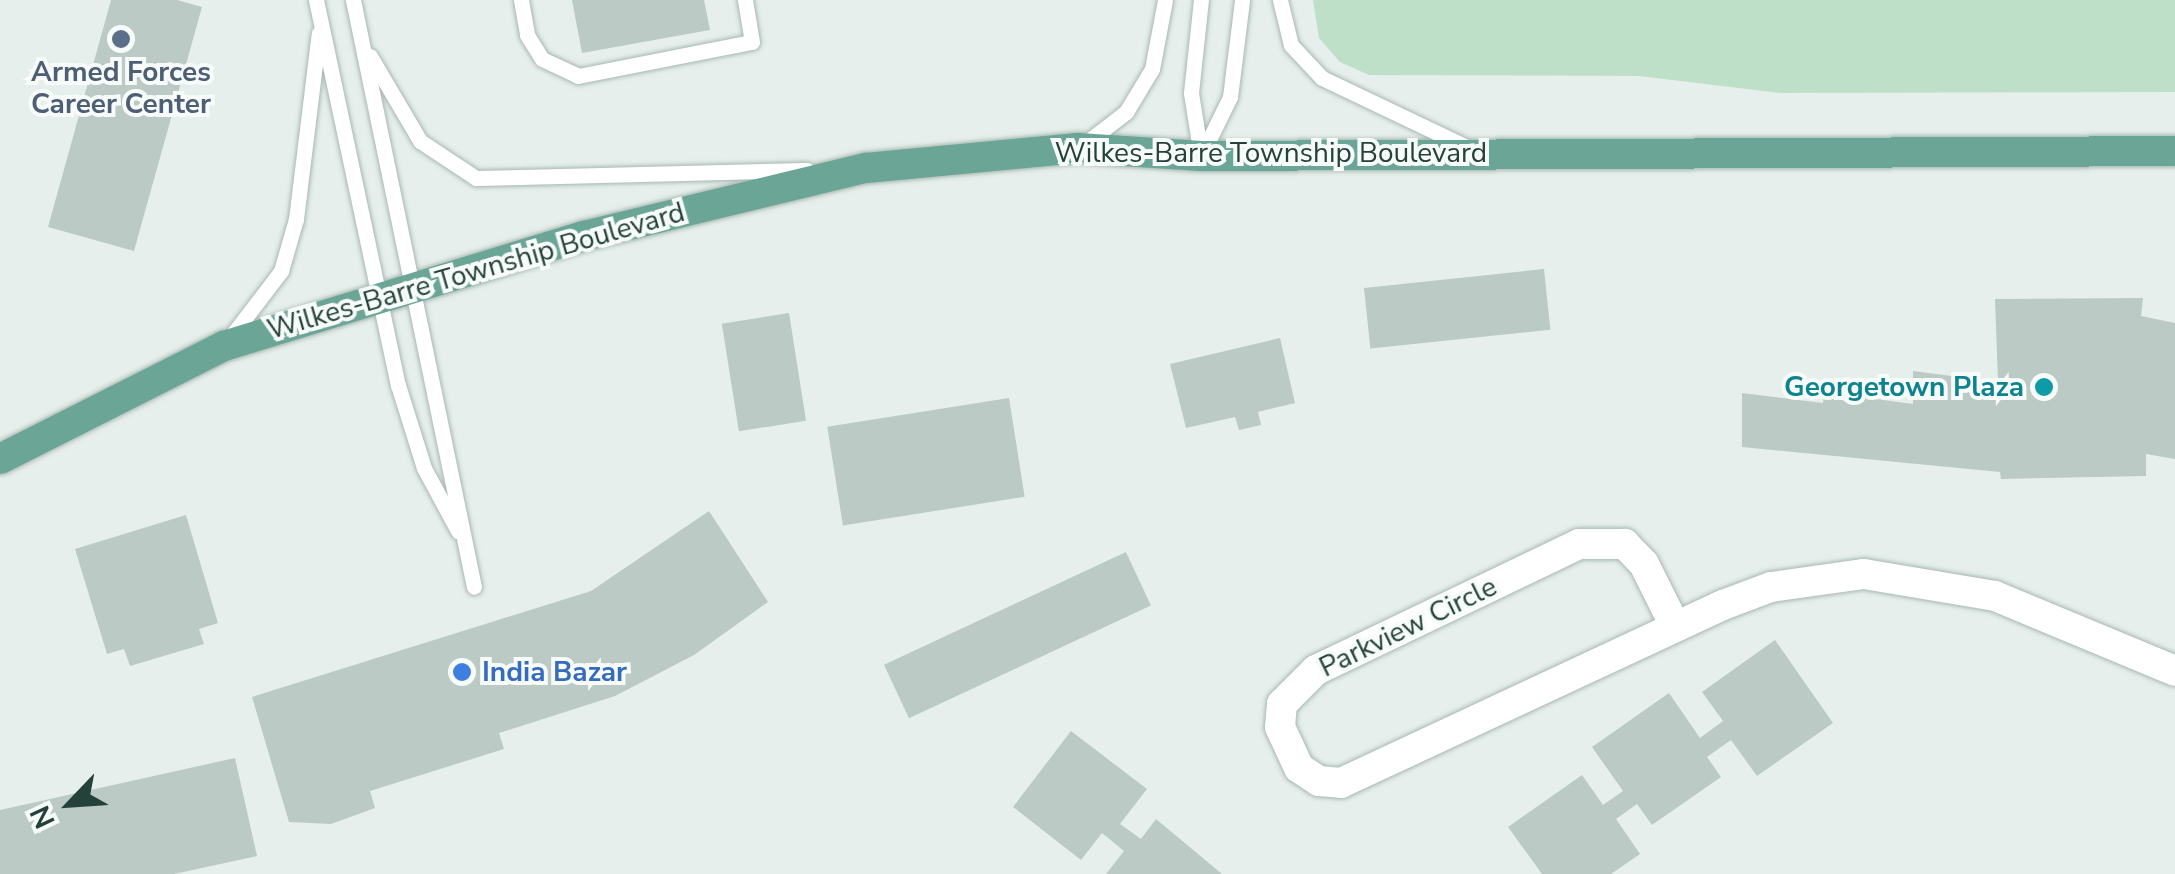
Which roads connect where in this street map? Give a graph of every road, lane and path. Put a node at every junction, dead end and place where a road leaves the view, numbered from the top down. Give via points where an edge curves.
1 (316, 0) edge
2 (354, 0) edge
3 (521, 0) edge
4 (745, 0) edge
5 (1165, 0) edge
6 (1201, 0) edge
7 (1242, 0) edge
8 (1280, 0) edge
9 (320, 20) junction
10 (363, 45) junction
11 (1078, 148) junction
12 (2175, 151) edge
13 (1483, 155) junction
14 (1200, 156) junction
15 (866, 168) junction
16 (414, 285) junction
17 (379, 295) junction
18 (224, 346) junction
19 (0, 458) edge
20 (458, 531) junction
21 (474, 587) dead end
22 (1675, 626) junction
23 (2175, 672) edge

1 - 9 lane
2 - 10 lane
3 - 4 lane via 527,34 542,59 578,76 752,42
5 - 11 lane via 1152,69 1126,112
6 - 14 lane via 1191,92
7 - 14 lane via 1230,96
8 - 13 lane via 1291,44 1322,78
9 - 17 lane
9 - 18 lane via 296,219 280,271
10 - 15 lane via 420,141 476,178
10 - 16 lane
11 - 14 main road, Wilkes-Barre Township Boulevard
11 - 15 main road, Wilkes-Barre Township Boulevard
12 - 13 main road, Wilkes-Barre Township Boulevard
13 - 14 main road, Wilkes-Barre Township Boulevard
15 - 16 main road, Wilkes-Barre Township Boulevard
16 - 17 main road, Wilkes-Barre Township Boulevard
16 - 20 lane via 455,479
17 - 18 main road, Wilkes-Barre Township Boulevard
17 - 20 lane via 424,468
18 - 19 main road, Wilkes-Barre Township Boulevard
20 - 21 lane
22 - 22 street, Parkview Circle via 1342,783 1319,781 1299,768 1280,727 1282,704 1316,670 1579,544 1625,544 1644,564
22 - 23 street, Parkview Circle via 1771,586 1864,574 1995,596

